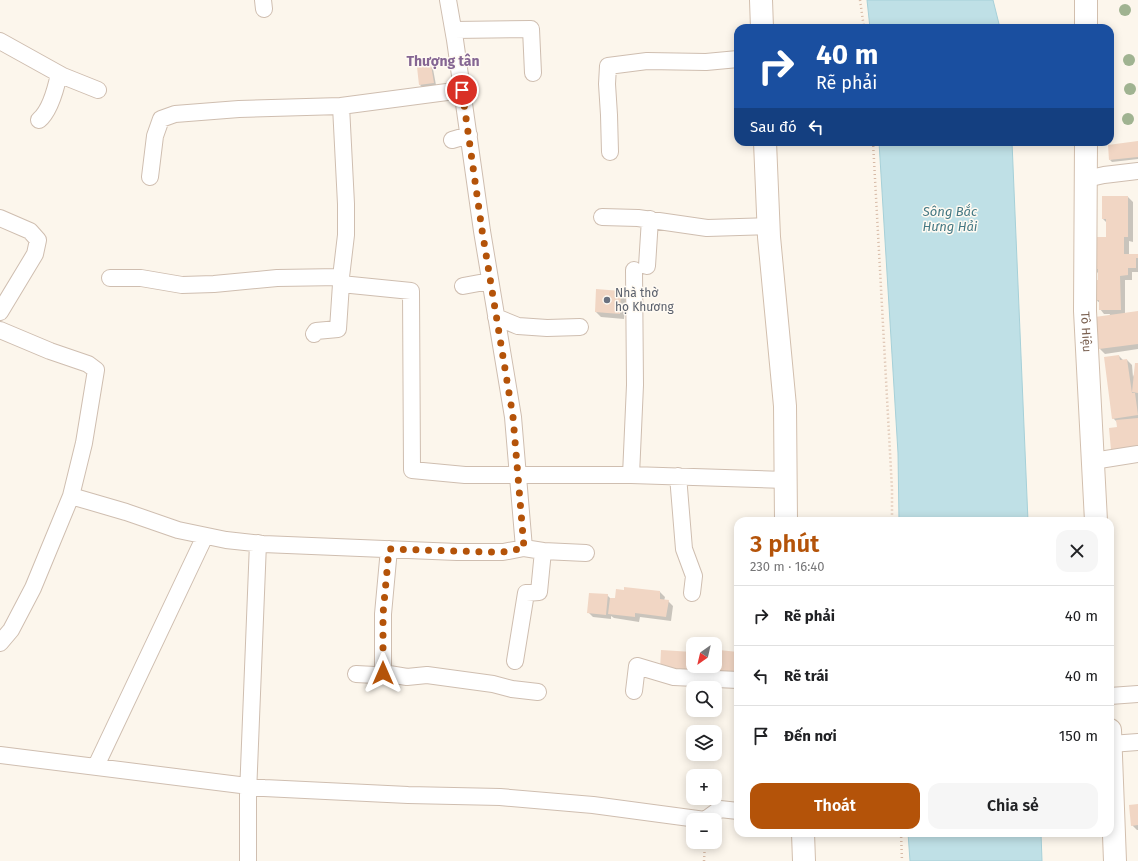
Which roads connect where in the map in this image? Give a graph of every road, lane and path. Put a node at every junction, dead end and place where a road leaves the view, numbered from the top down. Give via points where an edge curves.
1 (448, 0) edge
2 (761, 0) edge
3 (860, 0) edge
4 (1086, 0) edge
5 (762, 24) edge
6 (863, 24) edge
7 (1086, 24) edge
8 (454, 30) junction
9 (0, 42) edge
10 (734, 59) edge
11 (533, 73) dead end
12 (59, 74) junction
13 (98, 90) dead end
14 (462, 90) junction
15 (341, 106) junction
16 (40, 120) dead end
17 (469, 135) junction
18 (452, 140) dead end
19 (766, 146) edge
20 (873, 146) edge
21 (1086, 146) edge
22 (610, 152) dead end
23 (1138, 171) edge
24 (150, 176) dead end
25 (1086, 179) junction
26 (602, 217) dead end
27 (0, 218) edge
28 (650, 220) junction
29 (769, 226) junction
30 (110, 278) dead end
31 (341, 281) junction
32 (490, 281) junction
33 (463, 286) dead end
34 (0, 312) edge
35 (496, 317) junction
36 (580, 327) dead end
37 (0, 330) edge
38 (314, 334) dead end
39 (1138, 454) edge
40 (1093, 461) junction
41 (630, 474) junction
42 (518, 475) junction
43 (678, 476) junction
44 (786, 480) junction
45 (71, 496) junction
46 (786, 517) edge
47 (892, 517) edge
48 (1096, 517) edge
49 (205, 536) junction
50 (258, 543) junction
51 (524, 548) junction
52 (389, 549) junction
53 (543, 551) junction
54 (586, 554) dead end
55 (692, 593) dead end
56 (0, 642) edge
57 (516, 661) dead end
58 (383, 673) junction
59 (356, 674) dead end
60 (734, 680) edge
61 (634, 691) dead end
62 (538, 692) dead end
63 (1138, 694) edge
64 (1114, 696) edge
65 (1114, 738) edge
66 (1138, 742) edge
67 (0, 755) edge
68 (96, 766) junction
69 (249, 786) junction
70 (734, 811) edge
71 (1114, 836) edge
72 (803, 837) edge
73 (901, 837) edge
74 (705, 849) edge
75 (248, 861) edge
76 (704, 861) edge
77 (804, 861) edge
78 (902, 861) edge
79 (1115, 861) edge

1 - 8 street
2 - 5 main road
3 - 6 path
4 - 7 main road
8 - 11 street via 531,29
8 - 14 street
9 - 12 street
10 - 22 street via 706,62 647,61 608,66
12 - 13 street
12 - 16 street via 44,116
14 - 15 street
14 - 17 street
15 - 24 street via 239,109 175,114 161,119
15 - 31 street via 346,204 346,235
17 - 18 street
17 - 32 street
19 - 29 main road
20 - 47 path
21 - 25 main road, Tô Hiệu
23 - 25 street
25 - 40 main road, Tô Hiệu via 1085,311
26 - 28 street
27 - 34 street via 30,231 38,240 35,254
28 - 29 street via 707,228
28 - 41 street via 641,268
29 - 44 main road via 785,406
30 - 31 street via 141,278 182,285 277,278
31 - 38 street via 338,328 316,331
31 - 42 street via 410,291 412,470 465,475
32 - 33 street
32 - 35 street
35 - 36 street via 518,326
35 - 42 street via 513,417
37 - 45 street via 88,364 96,370 84,443
39 - 40 street
40 - 48 main road, Tô Hiệu
41 - 42 street
41 - 43 street
42 - 51 street
43 - 44 street
43 - 55 street via 684,549 694,576
44 - 46 main road
45 - 49 street
45 - 56 street via 33,588 11,630
49 - 50 street
49 - 68 street
50 - 52 street
50 - 69 street
51 - 52 street via 503,552
51 - 53 street
52 - 58 street via 383,614
53 - 54 street
53 - 57 street via 539,592 526,593
58 - 59 street
58 - 62 street via 407,677 434,676
60 - 61 street via 674,677 637,666
63 - 64 street
65 - 66 street
67 - 68 street
68 - 69 street
69 - 70 street via 400,795 500,797 593,804 705,820 720,809
69 - 75 street
71 - 79 main road
72 - 77 main road
73 - 78 path
74 - 76 path

